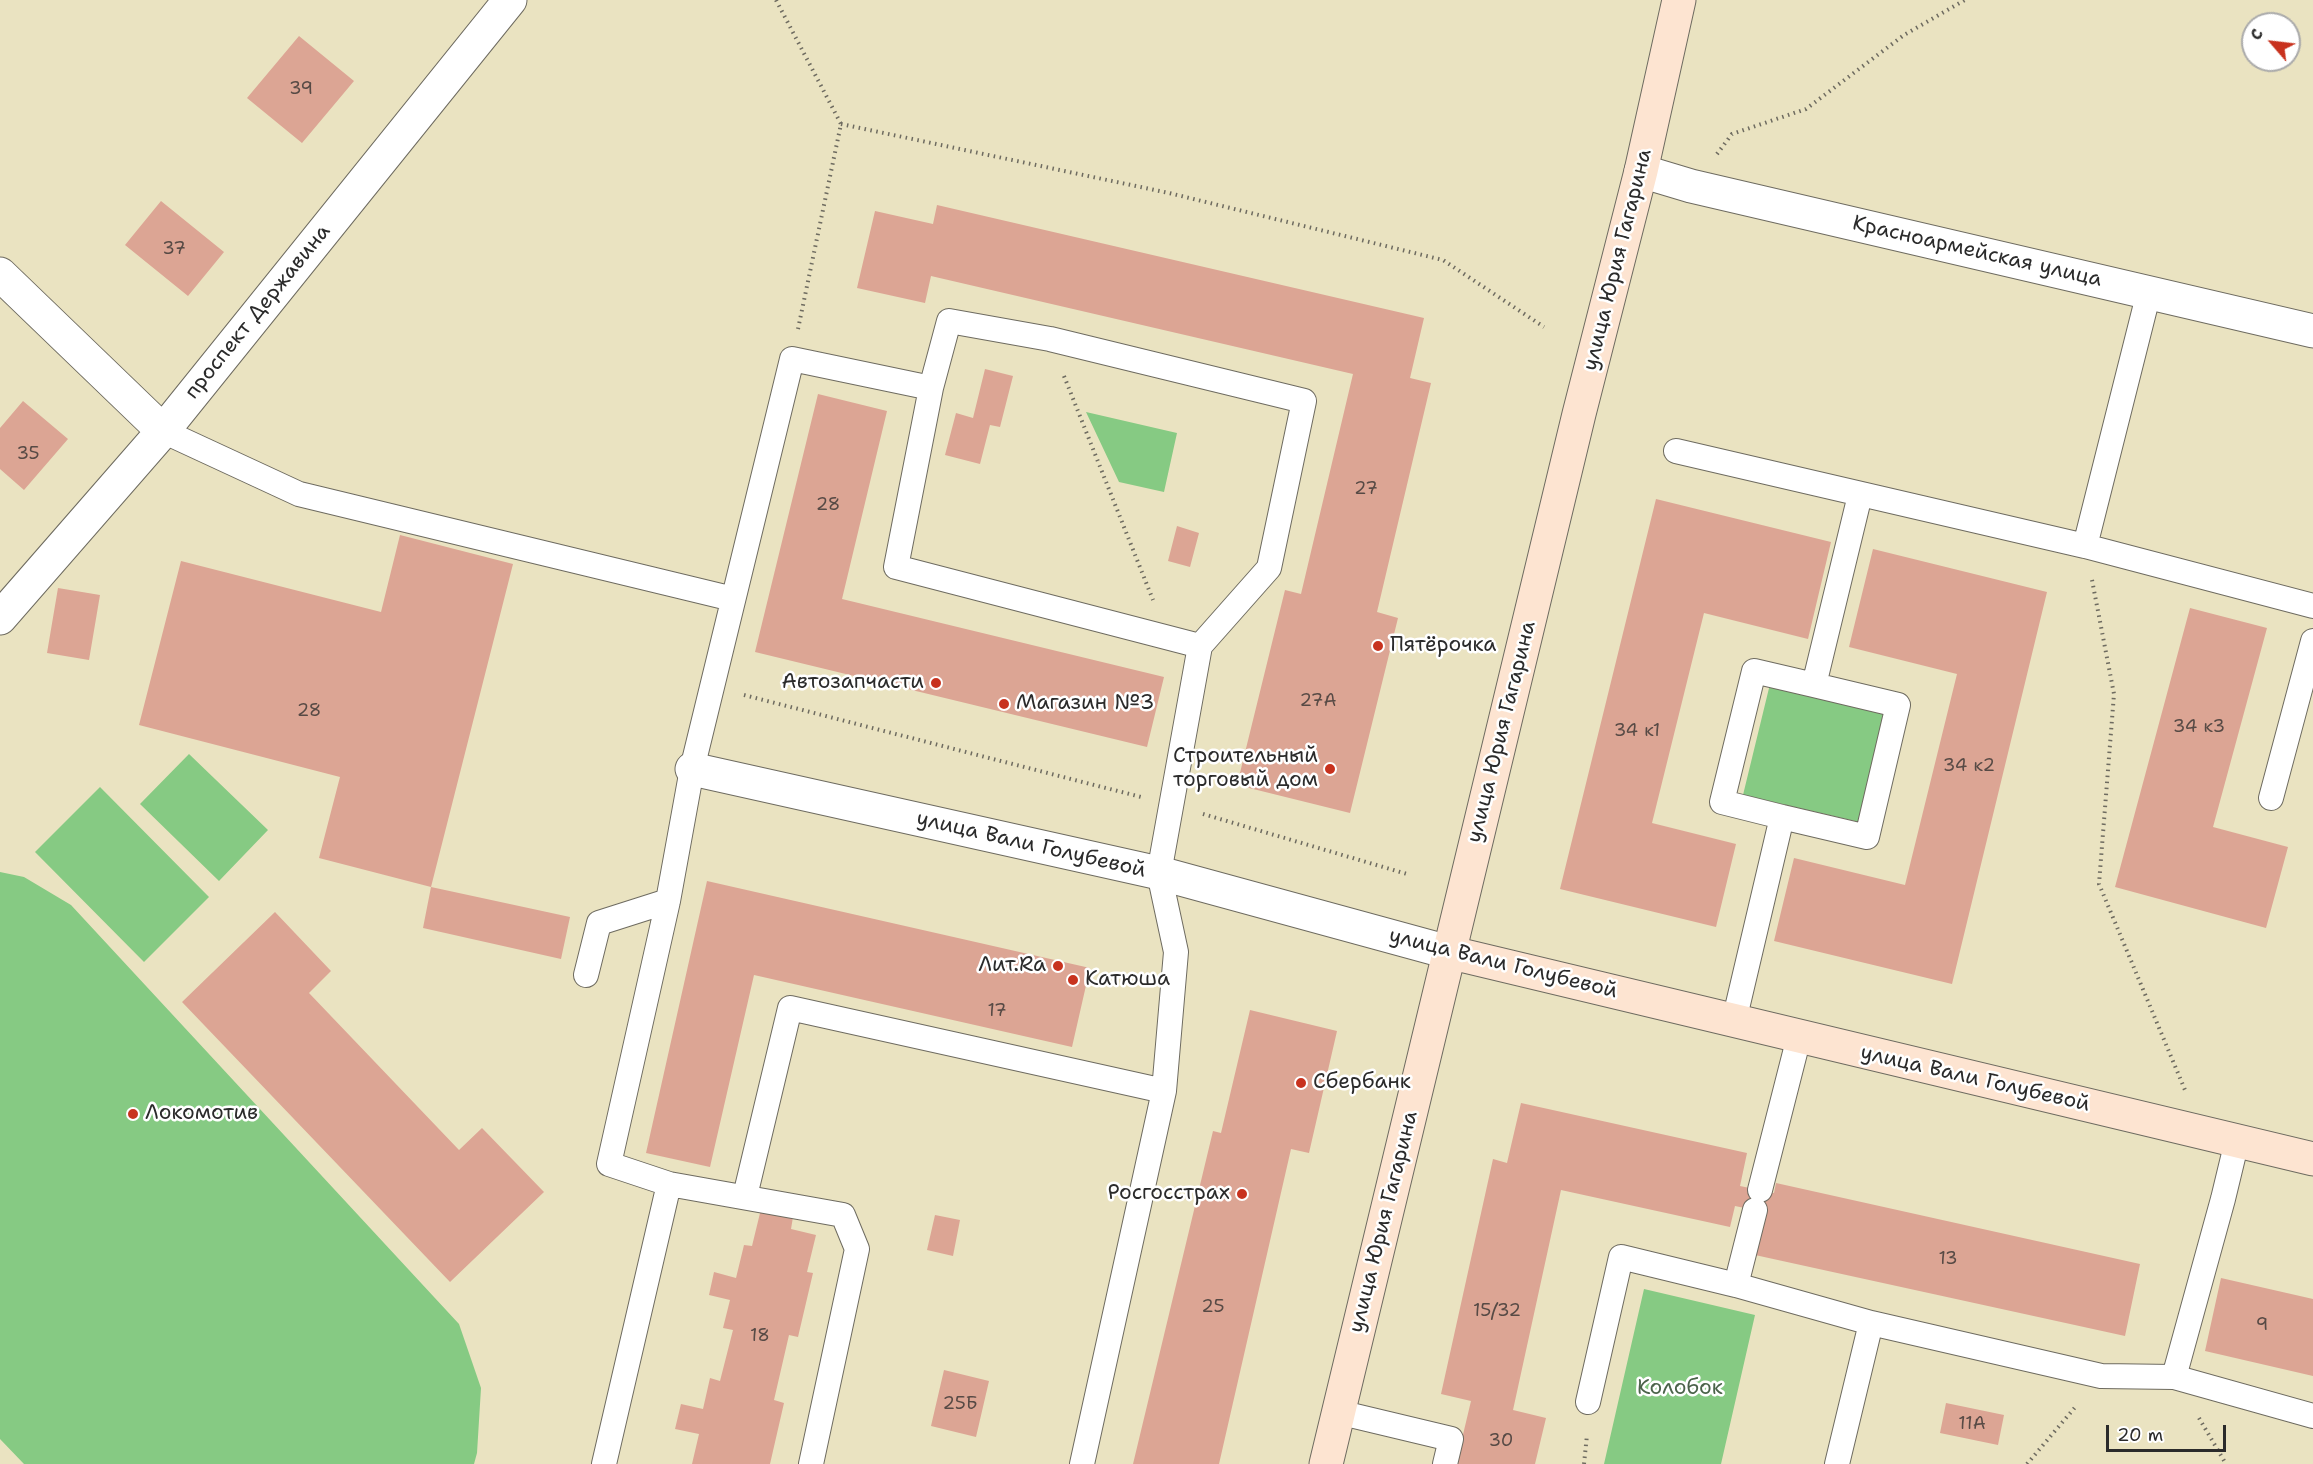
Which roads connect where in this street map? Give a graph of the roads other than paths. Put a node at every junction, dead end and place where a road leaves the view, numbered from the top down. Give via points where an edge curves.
1 (510, 0) edge
2 (1679, 0) edge
3 (1641, 171) junction
4 (0, 274) edge
5 (2149, 292) junction
6 (2313, 331) edge
7 (931, 388) junction
8 (163, 431) junction
9 (1676, 451) dead end
10 (1860, 495) junction
11 (2085, 546) junction
12 (733, 599) junction
13 (2313, 606) edge
14 (0, 618) edge
15 (2313, 641) edge
16 (1200, 646) junction
17 (1814, 685) junction
18 (692, 769) junction
19 (2271, 798) dead end
20 (1782, 817) junction
21 (1159, 873) junction
22 (668, 901) junction
23 (1448, 952) junction
24 (586, 975) dead end
25 (1734, 1021) junction
26 (1799, 1037) junction
27 (1164, 1091) junction
28 (2237, 1141) junction
29 (2313, 1159) edge
30 (669, 1184) junction
31 (745, 1196) junction
32 (1736, 1285) junction
33 (1871, 1323) junction
34 (2174, 1377) junction
35 (1588, 1402) dead end
36 (1338, 1412) junction
37 (2313, 1416) edge
38 (604, 1464) edge
39 (811, 1464) edge
40 (1082, 1464) edge
41 (1326, 1464) edge
42 (1445, 1464) edge
43 (1837, 1464) edge

1 - 8 street, проспект Державина
2 - 3 main road, улица Юрия Гагарина
3 - 5 street, Красноармейская улица via 1691,186
3 - 23 main road, улица Юрия Гагарина
4 - 8 street
5 - 6 street, Красноармейская улица
5 - 11 lane
7 - 12 lane via 792,359
7 - 16 lane via 896,567
7 - 16 lane via 950,321 1050,339 1304,401 1269,568
8 - 12 lane via 299,494
8 - 14 street, проспект Державина
9 - 10 lane
10 - 11 lane
10 - 17 lane
11 - 13 lane
12 - 18 lane
15 - 19 lane
16 - 21 lane
17 - 20 lane via 1754,671 1722,802
17 - 20 lane via 1898,705 1875,804 1867,837
18 - 21 street, улица Вали Голубевой
18 - 22 lane
20 - 25 lane
21 - 23 street, улица Вали Голубевой
21 - 27 lane via 1176,952
22 - 24 lane via 599,923
22 - 30 lane via 609,1164
23 - 25 main road, улица Вали Голубевой
23 - 36 main road, улица Юрия Гагарина
25 - 26 main road, улица Вали Голубевой
26 - 28 main road, улица Вали Голубевой
26 - 32 lane
27 - 31 lane via 790,1008
27 - 40 lane
28 - 29 main road, улица Вали Голубевой
28 - 34 lane
30 - 31 lane
30 - 38 lane
31 - 39 lane via 843,1215 858,1248
32 - 33 lane
32 - 35 lane via 1621,1257
33 - 34 lane via 2101,1376
33 - 43 lane
34 - 37 lane
36 - 41 main road, улица Юрия Гагарина
36 - 42 lane via 1451,1439

